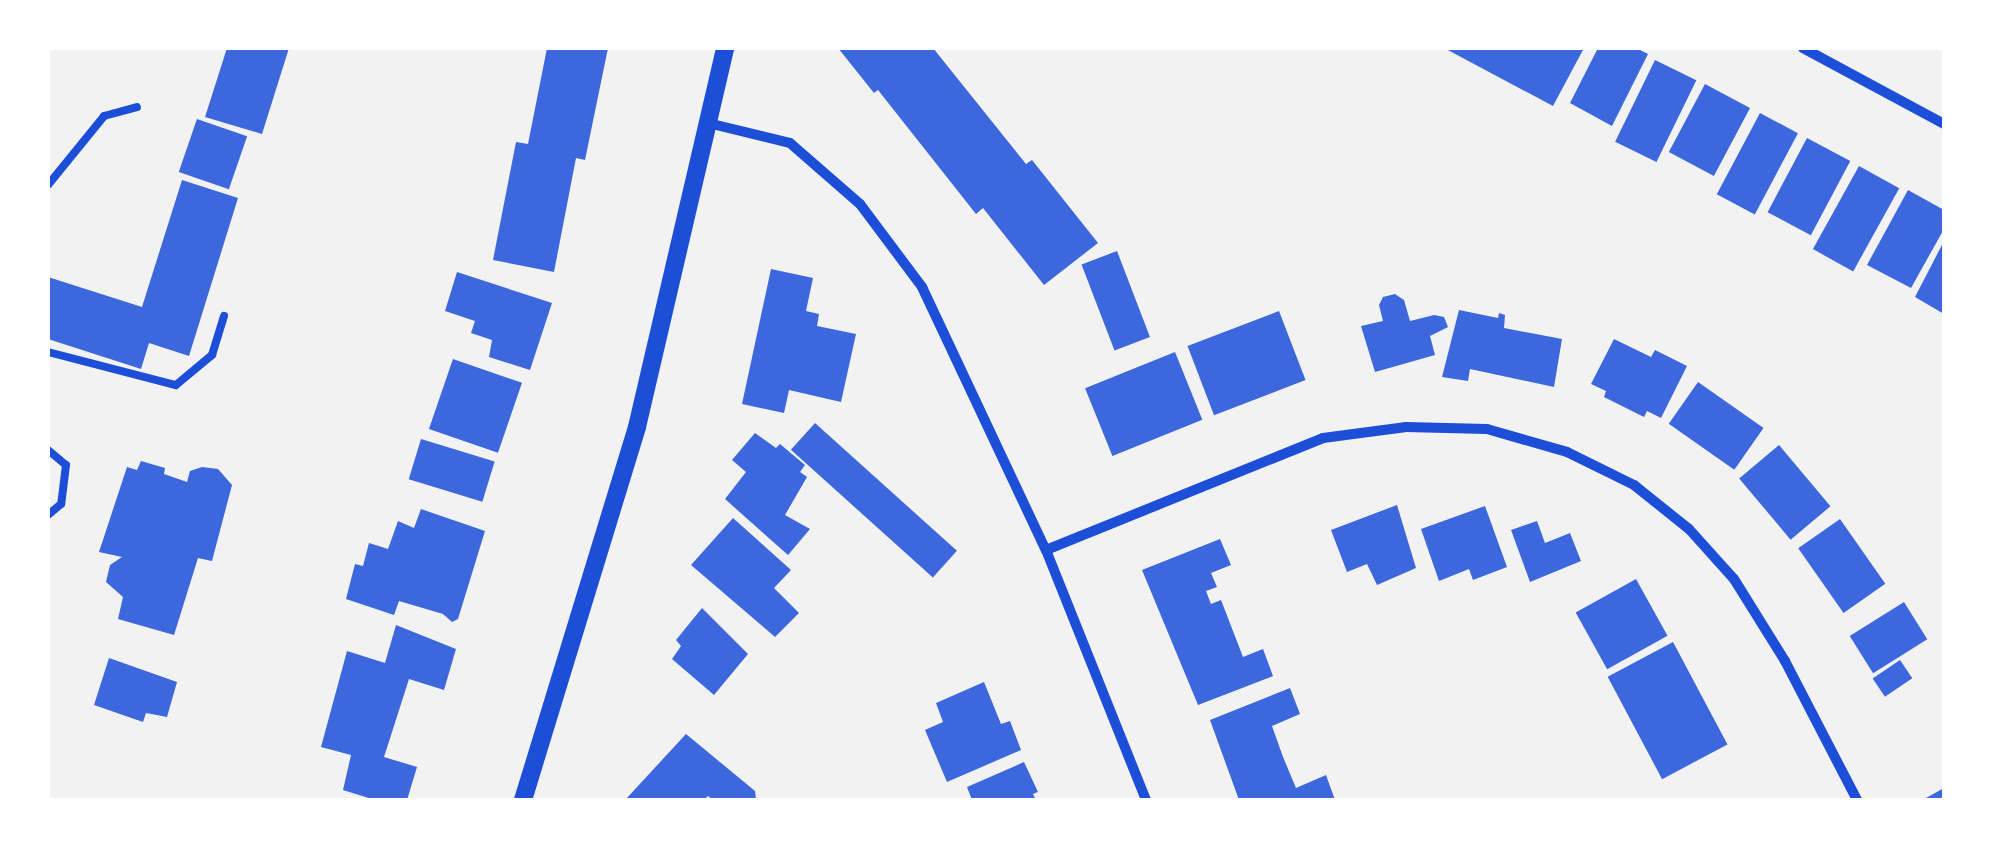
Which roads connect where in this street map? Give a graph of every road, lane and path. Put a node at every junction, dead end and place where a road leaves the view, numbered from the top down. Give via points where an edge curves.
1 (724, 48) edge
2 (1803, 48) edge
3 (137, 107) dead end
4 (708, 123) junction
5 (1944, 124) edge
6 (48, 186) edge
7 (224, 316) dead end
8 (48, 352) edge
9 (48, 450) edge
10 (48, 515) edge
11 (1046, 550) junction
12 (523, 800) edge
13 (1146, 800) edge
14 (1857, 800) edge

1 - 4 street
2 - 5 street
3 - 6 lane via 104,116
4 - 11 street via 790,143 860,204 922,287
4 - 12 street via 637,427
7 - 8 lane via 212,355 176,385
9 - 10 lane via 66,465 62,504
11 - 13 street
11 - 14 street via 1323,438 1406,427 1487,429 1567,452 1634,485 1689,529 1734,579

